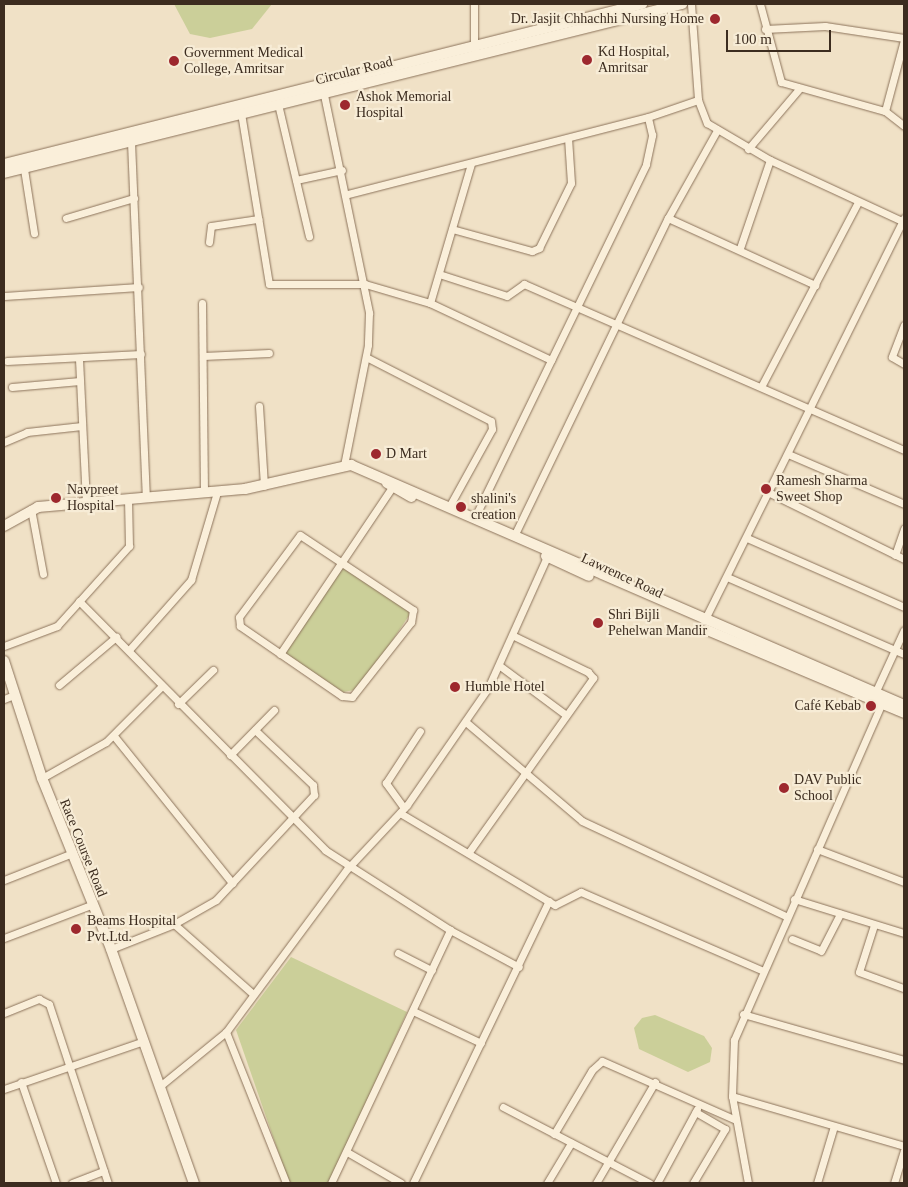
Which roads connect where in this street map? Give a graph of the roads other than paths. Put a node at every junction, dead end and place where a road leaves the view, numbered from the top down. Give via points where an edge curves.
1 (474, 4) edge
2 (642, 4) edge
3 (682, 4) edge
4 (691, 4) edge
5 (760, 4) edge
6 (765, 29) junction
7 (904, 39) edge
8 (474, 50) junction
9 (323, 89) junction
10 (799, 90) junction
11 (698, 100) junction
12 (278, 104) junction
13 (885, 111) junction
14 (241, 113) junction
15 (648, 117) junction
16 (904, 126) edge
17 (716, 132) junction
18 (568, 138) junction
19 (131, 142) junction
20 (748, 149) junction
21 (770, 160) junction
22 (4, 164) edge
23 (472, 164) junction
24 (24, 169) junction
25 (342, 170) junction
26 (4, 174) edge
27 (296, 180) junction
28 (348, 194) junction
29 (134, 198) junction
30 (858, 202) junction
31 (66, 218) dead end
32 (668, 218) junction
33 (258, 219) junction
34 (904, 220) edge
35 (452, 229) junction
36 (34, 233) dead end
37 (309, 236) dead end
38 (209, 242) dead end
39 (740, 248) junction
40 (439, 274) junction
41 (365, 284) junction
42 (815, 285) junction
43 (139, 287) junction
44 (4, 296) edge
45 (202, 303) dead end
46 (430, 303) junction
47 (574, 307) junction
48 (617, 325) junction
49 (904, 325) edge
50 (269, 353) dead end
51 (141, 354) junction
52 (203, 356) junction
53 (366, 356) junction
54 (79, 358) junction
55 (551, 360) junction
56 (7, 361) dead end
57 (904, 364) edge
58 (80, 381) junction
59 (762, 385) junction
60 (12, 387) dead end
61 (259, 406) dead end
62 (811, 408) junction
63 (82, 426) junction
64 (4, 442) edge
65 (904, 450) edge
66 (788, 454) junction
67 (344, 465) junction
68 (391, 485) junction
69 (264, 486) junction
70 (217, 492) junction
71 (768, 492) junction
72 (204, 493) junction
73 (146, 498) junction
74 (128, 500) junction
75 (86, 503) junction
76 (904, 504) edge
77 (449, 507) junction
78 (31, 509) junction
79 (474, 518) junction
80 (4, 526) edge
81 (904, 529) edge
82 (514, 536) junction
83 (747, 538) junction
84 (895, 555) junction
85 (547, 557) junction
86 (904, 559) edge
87 (343, 561) junction
88 (43, 574) dead end
89 (727, 578) junction
90 (79, 601) junction
91 (904, 607) edge
92 (704, 621) junction
93 (904, 630) edge
94 (514, 636) junction
95 (116, 637) junction
96 (4, 646) edge
97 (129, 650) junction
98 (896, 651) junction
99 (280, 654) junction
100 (904, 654) edge
101 (4, 661) edge
102 (500, 666) junction
103 (802, 667) junction
104 (213, 670) dead end
105 (59, 685) dead end
106 (161, 688) junction
107 (875, 693) junction
108 (14, 695) junction
109 (4, 699) edge
110 (178, 704) junction
111 (881, 705) junction
112 (904, 705) edge
113 (274, 710) dead end
114 (904, 714) edge
115 (566, 716) junction
116 (467, 723) junction
117 (254, 730) junction
118 (420, 731) dead end
119 (114, 736) junction
120 (230, 755) junction
121 (525, 774) junction
122 (42, 778) junction
123 (402, 811) junction
124 (292, 818) junction
125 (817, 849) junction
126 (469, 852) junction
127 (70, 854) junction
128 (348, 868) junction
129 (4, 880) edge
130 (904, 882) edge
131 (232, 883) junction
132 (794, 899) junction
133 (549, 901) junction
134 (91, 904) junction
135 (840, 914) junction
136 (786, 916) junction
137 (174, 924) junction
138 (874, 925) junction
139 (450, 930) junction
140 (904, 933) edge
141 (4, 938) edge
142 (792, 939) dead end
143 (111, 949) junction
144 (398, 952) dead end
145 (519, 967) junction
146 (432, 970) junction
147 (761, 970) junction
148 (904, 988) edge
149 (253, 994) junction
150 (413, 1011) junction
151 (4, 1013) edge
152 (743, 1014) junction
153 (226, 1032) junction
154 (144, 1041) junction
155 (481, 1043) junction
156 (904, 1060) edge
157 (70, 1065) junction
158 (21, 1082) junction
159 (655, 1082) junction
160 (160, 1086) junction
161 (4, 1089) edge
162 (732, 1096) junction
163 (700, 1103) junction
164 (504, 1107) dead end
165 (695, 1112) junction
166 (736, 1120) junction
167 (834, 1126) junction
168 (554, 1134) junction
169 (571, 1143) junction
170 (904, 1146) edge
171 (904, 1150) edge
172 (347, 1152) junction
173 (608, 1162) junction
174 (104, 1171) junction
175 (645, 1182) edge
176 (56, 1183) edge
177 (72, 1183) edge
178 (108, 1183) edge
179 (194, 1183) edge
180 (286, 1183) edge
181 (331, 1183) edge
182 (401, 1183) edge
183 (413, 1183) edge
184 (547, 1183) edge
185 (596, 1183) edge
186 (657, 1183) edge
187 (692, 1183) edge
188 (748, 1183) edge
189 (817, 1183) edge
190 (894, 1183) edge

1 - 8 street
2 - 8 street, Circular Road
3 - 8 street, Circular Road
4 - 11 street
5 - 6 street
6 - 7 street via 825,26
6 - 10 street via 777,78
7 - 13 street
8 - 9 street, Circular Road
9 - 12 street, Circular Road
9 - 22 street, Circular Road
9 - 25 street
10 - 13 street
10 - 20 street
11 - 15 street
11 - 17 street via 704,117
12 - 14 street, Circular Road
12 - 27 street
13 - 16 street
14 - 19 street, Circular Road
14 - 33 street
15 - 18 street
15 - 47 street via 652,135 646,164
17 - 20 street
17 - 32 street
18 - 23 street
18 - 35 street via 571,183 539,248 532,251
19 - 24 street, Circular Road
19 - 29 street
20 - 21 street
21 - 30 street
21 - 39 street
23 - 28 street
23 - 35 street
24 - 26 street, Circular Road
24 - 36 street
25 - 27 street
25 - 28 street
27 - 37 street
28 - 41 street
29 - 31 street
29 - 43 street
30 - 34 street
30 - 42 street
32 - 39 street
32 - 48 street
33 - 38 street via 211,226
33 - 41 street via 269,284
34 - 62 street
35 - 40 street
39 - 42 street
40 - 46 street
40 - 47 street via 507,296 524,284
41 - 46 street
41 - 53 street via 369,322
42 - 59 street
43 - 44 street
43 - 51 street
45 - 52 street
46 - 55 street
47 - 48 street
47 - 55 street
48 - 59 street
48 - 82 street
49 - 57 street via 892,357
50 - 52 street
51 - 54 street
51 - 73 street
52 - 72 street
53 - 67 street
53 - 77 street via 491,421 492,429
54 - 56 street
54 - 58 street
55 - 79 street
58 - 60 street
58 - 63 street
59 - 62 street
61 - 69 street
62 - 65 street
62 - 66 street
63 - 64 street via 28,432
63 - 75 street
66 - 71 street
66 - 76 street
67 - 68 street, Lawrence Road
67 - 69 street
68 - 77 street, Lawrence Road
68 - 85 street, Lawrence Road
68 - 87 street
69 - 70 street
70 - 72 street
70 - 97 street via 191,580
71 - 83 street
71 - 84 street
72 - 73 street
73 - 74 street
74 - 75 street
74 - 90 street via 129,546
75 - 78 street
77 - 79 street, Lawrence Road
78 - 80 street
78 - 88 street
79 - 82 street, Lawrence Road
81 - 84 street
82 - 92 street, Lawrence Road
83 - 89 street
83 - 91 street
84 - 86 street
85 - 94 street
85 - 103 street, Lawrence Road
87 - 99 street
87 - 99 street via 300,535 239,617 242,629
87 - 99 street via 411,606 411,622 352,697 342,696
89 - 92 street
89 - 98 street
90 - 95 street
90 - 96 street via 52,630
92 - 103 street, Lawrence Road
93 - 98 street
94 - 102 street
94 - 115 street via 591,675 591,682
95 - 97 street
95 - 105 street
97 - 106 street
98 - 100 street
98 - 107 street
101 - 108 street, Race Course Road
102 - 115 street
102 - 116 street
103 - 107 street, Lawrence Road
103 - 111 street, Lawrence Road
104 - 110 street
106 - 110 street
106 - 119 street
107 - 112 street, Lawrence Road
108 - 109 street
108 - 122 street, Race Course Road
110 - 120 street
111 - 114 street, Lawrence Road
111 - 125 street
113 - 117 street
115 - 121 street
116 - 121 street
116 - 123 street
117 - 120 street
117 - 124 street via 315,789
118 - 123 street via 386,784
119 - 122 street
119 - 131 street
120 - 124 street
121 - 126 street
121 - 136 street via 593,828
122 - 127 street, Race Course Road
123 - 126 street
123 - 128 street
124 - 128 street
124 - 131 street
125 - 130 street
125 - 132 street
126 - 133 street
127 - 129 street
127 - 134 street, Race Course Road
128 - 139 street
128 - 149 street
131 - 137 street via 216,900
132 - 135 street
132 - 136 street
133 - 145 street
133 - 147 street via 561,906 574,892 581,892
134 - 141 street
134 - 143 street, Race Course Road
135 - 138 street
135 - 142 street via 821,951
136 - 147 street
137 - 143 street
137 - 149 street
138 - 140 street
138 - 148 street via 859,972
139 - 145 street
139 - 146 street
143 - 154 street, Race Course Road
144 - 146 street
145 - 155 street
146 - 150 street
147 - 152 street
149 - 153 street
150 - 155 street
150 - 172 street
151 - 157 street via 46,1001
152 - 156 street
152 - 162 street via 731,1056
153 - 160 street
153 - 180 street
154 - 157 street
154 - 160 street, Race Course Road
155 - 183 street
157 - 158 street
157 - 174 street
158 - 161 street
158 - 176 street
159 - 163 street
159 - 168 street via 600,1062
159 - 173 street
160 - 179 street, Race Course Road
162 - 166 street
162 - 167 street
163 - 165 street
163 - 166 street
164 - 168 street
165 - 186 street
165 - 187 street via 725,1129
166 - 188 street
167 - 170 street
167 - 189 street
168 - 169 street
169 - 173 street
169 - 184 street
171 - 190 street
172 - 181 street
172 - 182 street
173 - 175 street
173 - 185 street
174 - 177 street
174 - 178 street

